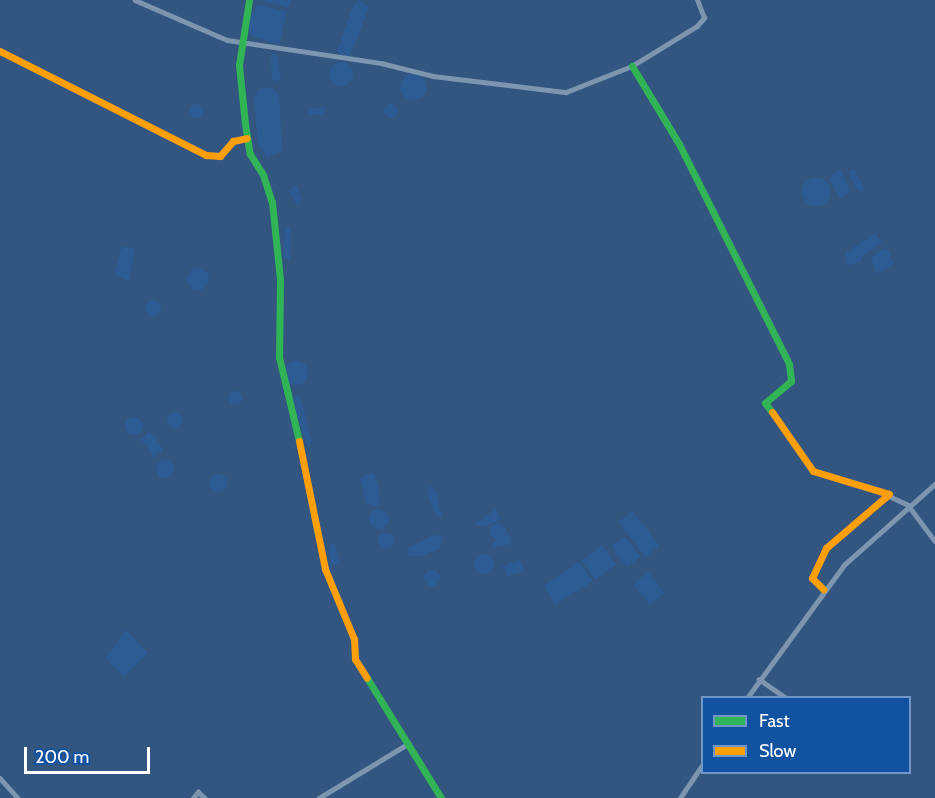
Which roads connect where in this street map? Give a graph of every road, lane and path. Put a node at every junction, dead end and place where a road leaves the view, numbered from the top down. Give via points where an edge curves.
1 (135, 0) edge
2 (249, 0) edge
3 (697, 0) edge
4 (243, 43) junction
5 (0, 51) edge
6 (632, 66) junction
7 (247, 138) junction
8 (935, 483) edge
9 (889, 496) junction
10 (908, 505) junction
11 (935, 541) edge
12 (823, 589) junction
13 (759, 679) junction
14 (748, 696) edge
15 (783, 696) edge
16 (409, 744) junction
17 (701, 766) edge
18 (0, 778) edge
19 (18, 798) edge
20 (194, 798) edge
21 (205, 798) edge
22 (319, 798) edge
23 (441, 798) edge
24 (680, 798) edge

1 - 4 street via 209,34
2 - 4 street via 243,19
3 - 6 street via 703,21
4 - 6 street via 381,63 442,77 566,92
4 - 7 street via 239,64
5 - 7 street via 206,155 220,156 233,141
6 - 9 street via 679,144 789,364 791,381 765,403 813,471
7 - 16 street via 250,154 263,175 272,202 280,280 279,357 314,501 325,569 354,639 355,658
8 - 10 street
9 - 10 street
9 - 12 street via 826,548 812,578
10 - 11 street
10 - 12 street
12 - 13 street
13 - 14 street
13 - 15 street
16 - 22 street
16 - 23 street
17 - 24 street
18 - 19 street
20 - 21 street via 198,792

